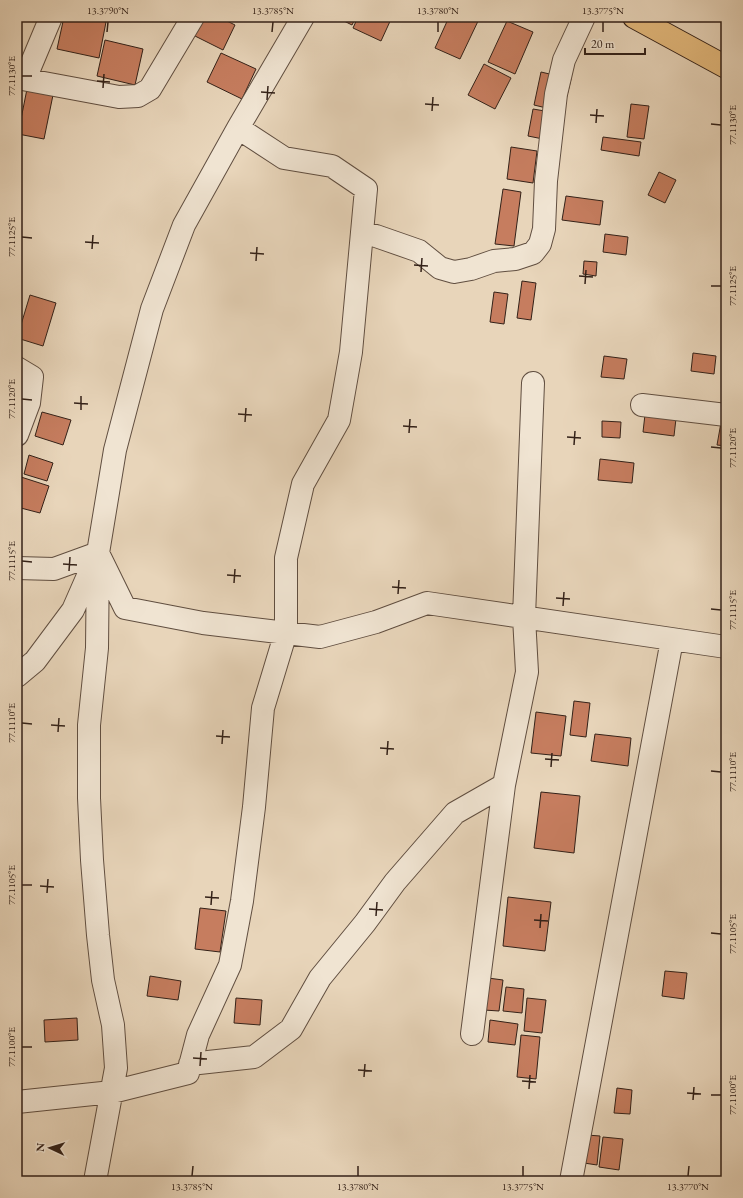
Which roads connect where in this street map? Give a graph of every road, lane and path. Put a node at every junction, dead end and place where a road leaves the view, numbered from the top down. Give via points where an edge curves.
1 (51, 17) edge
2 (193, 17) edge
3 (584, 17) edge
4 (634, 17) edge
5 (297, 19) edge
6 (726, 68) edge
7 (21, 79) edge
8 (238, 128) junction
9 (362, 232) junction
10 (17, 368) edge
11 (533, 383) dead end
12 (642, 405) dead end
13 (726, 415) edge
14 (17, 436) edge
15 (98, 554) junction
16 (17, 568) edge
17 (524, 617) junction
18 (286, 632) junction
19 (672, 640) junction
20 (726, 647) edge
21 (17, 676) edge
22 (504, 785) junction
23 (472, 1034) dead end
24 (190, 1064) junction
25 (112, 1092) junction
26 (17, 1102) edge
27 (94, 1181) edge
28 (571, 1181) edge

1 - 7 street
2 - 7 street via 150,89 138,96 119,97
3 - 9 street via 564,60 556,94 546,181 544,229 540,244 533,253 454,272 440,268 419,251
4 - 6 main road
5 - 8 street
8 - 9 street via 284,158 332,166 366,189
8 - 15 street via 184,226 152,309 115,450
9 - 18 street via 351,352 339,420 303,484 286,558
10 - 14 street via 32,377 29,403
11 - 17 street
12 - 13 street
15 - 16 street via 54,569
15 - 18 street via 124,608 203,623
15 - 21 street via 72,610 35,661
15 - 25 street via 97,648 89,725 89,798 98,935 113,1025 116,1068
17 - 18 street via 427,603 376,622 320,637
17 - 19 street
17 - 22 street via 527,672
18 - 24 street via 263,708 245,878 230,965 198,1035
19 - 20 street
19 - 28 street
22 - 23 street
22 - 24 street via 455,813 395,882 320,978 291,1029 254,1057
24 - 25 street via 188,1073
25 - 26 street
25 - 27 street

